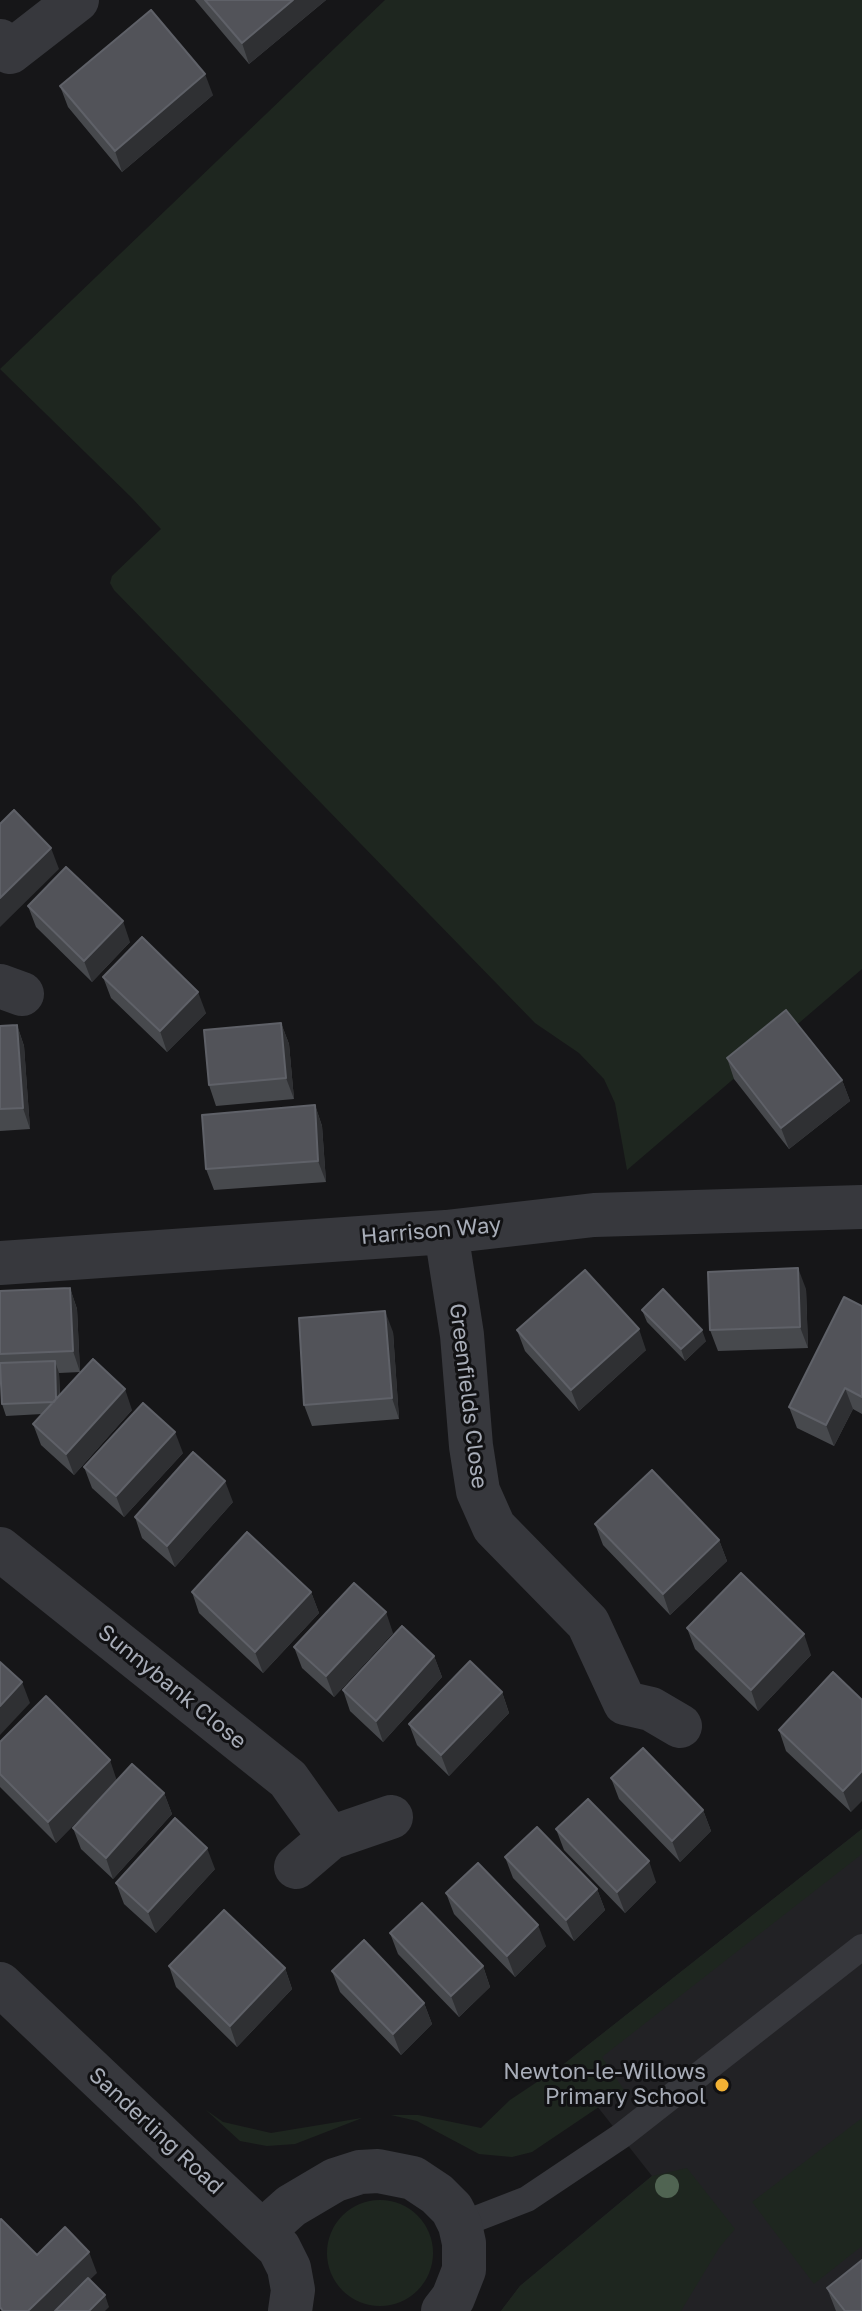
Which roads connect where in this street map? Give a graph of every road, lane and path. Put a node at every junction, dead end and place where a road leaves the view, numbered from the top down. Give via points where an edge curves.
1 (77, 0) edge
2 (0, 41) edge
3 (862, 1207) edge
4 (446, 1232) junction
5 (0, 1263) edge
6 (0, 1549) edge
7 (680, 1726) dead end
8 (391, 1817) dead end
9 (330, 1838) junction
10 (296, 1867) dead end
11 (862, 1947) edge
12 (0, 1984) edge
13 (460, 2225) junction
14 (263, 2231) junction
15 (292, 2301) edge
16 (443, 2311) edge

1 - 2 street via 10,52
3 - 4 street, Harrison Way via 594,1215
4 - 5 street, Harrison Way
4 - 7 street, Greenfields Close via 478,1491 494,1527 588,1623 609,1712 651,1709
6 - 9 street, Sunnybank Close via 288,1779
8 - 9 street
9 - 10 street
11 - 13 lane via 621,2136 527,2199
12 - 14 street, Sanderling Road
13 - 14 street via 437,2194 413,2178 378,2171 335,2180 291,2206
13 - 16 street via 464,2270
14 - 15 street, Sanderling Road via 289,2268

